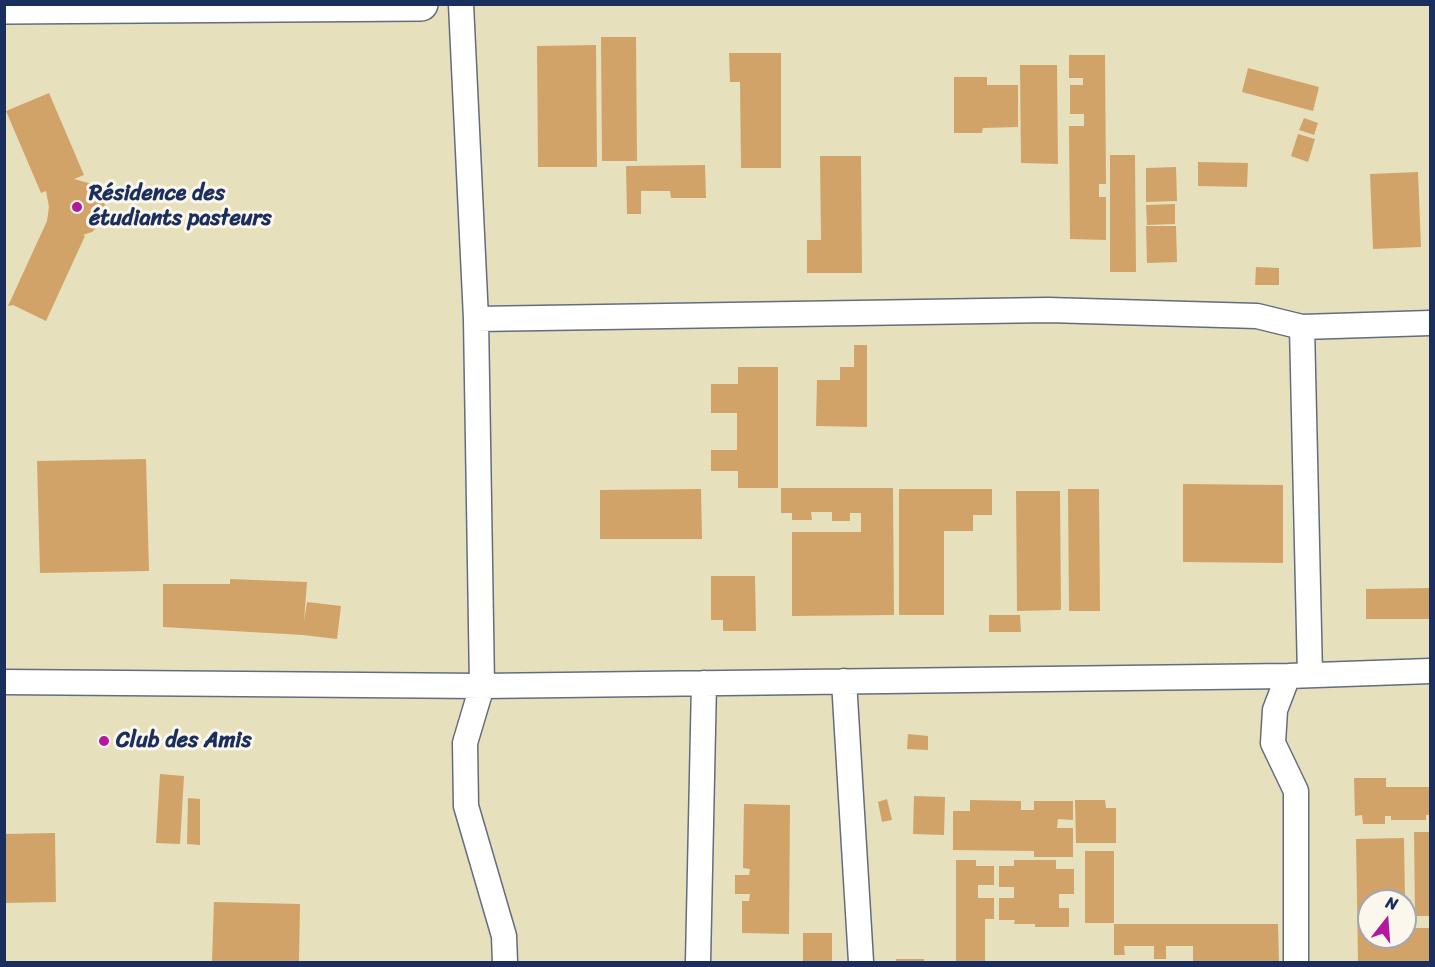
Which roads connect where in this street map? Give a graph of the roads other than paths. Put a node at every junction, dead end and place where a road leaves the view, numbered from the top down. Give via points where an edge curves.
1 (421, 4) edge
2 (461, 4) edge
3 (4, 7) edge
4 (476, 319) junction
5 (1431, 323) edge
6 (1302, 327) junction
7 (1431, 671) edge
8 (1299, 676) junction
9 (844, 681) junction
10 (4, 682) edge
11 (704, 683) junction
12 (482, 686) junction
13 (506, 963) edge
14 (698, 963) edge
15 (861, 963) edge
16 (1296, 963) edge

1 - 3 street
2 - 4 street
4 - 6 street via 1048,310 1257,316
4 - 12 street
5 - 6 street
6 - 8 street
7 - 8 street
8 - 9 street
8 - 16 street via 1275,710 1273,743 1296,791
9 - 11 street
9 - 15 street
10 - 12 street
11 - 12 street
11 - 14 street
12 - 13 street via 465,743 466,806 504,936

